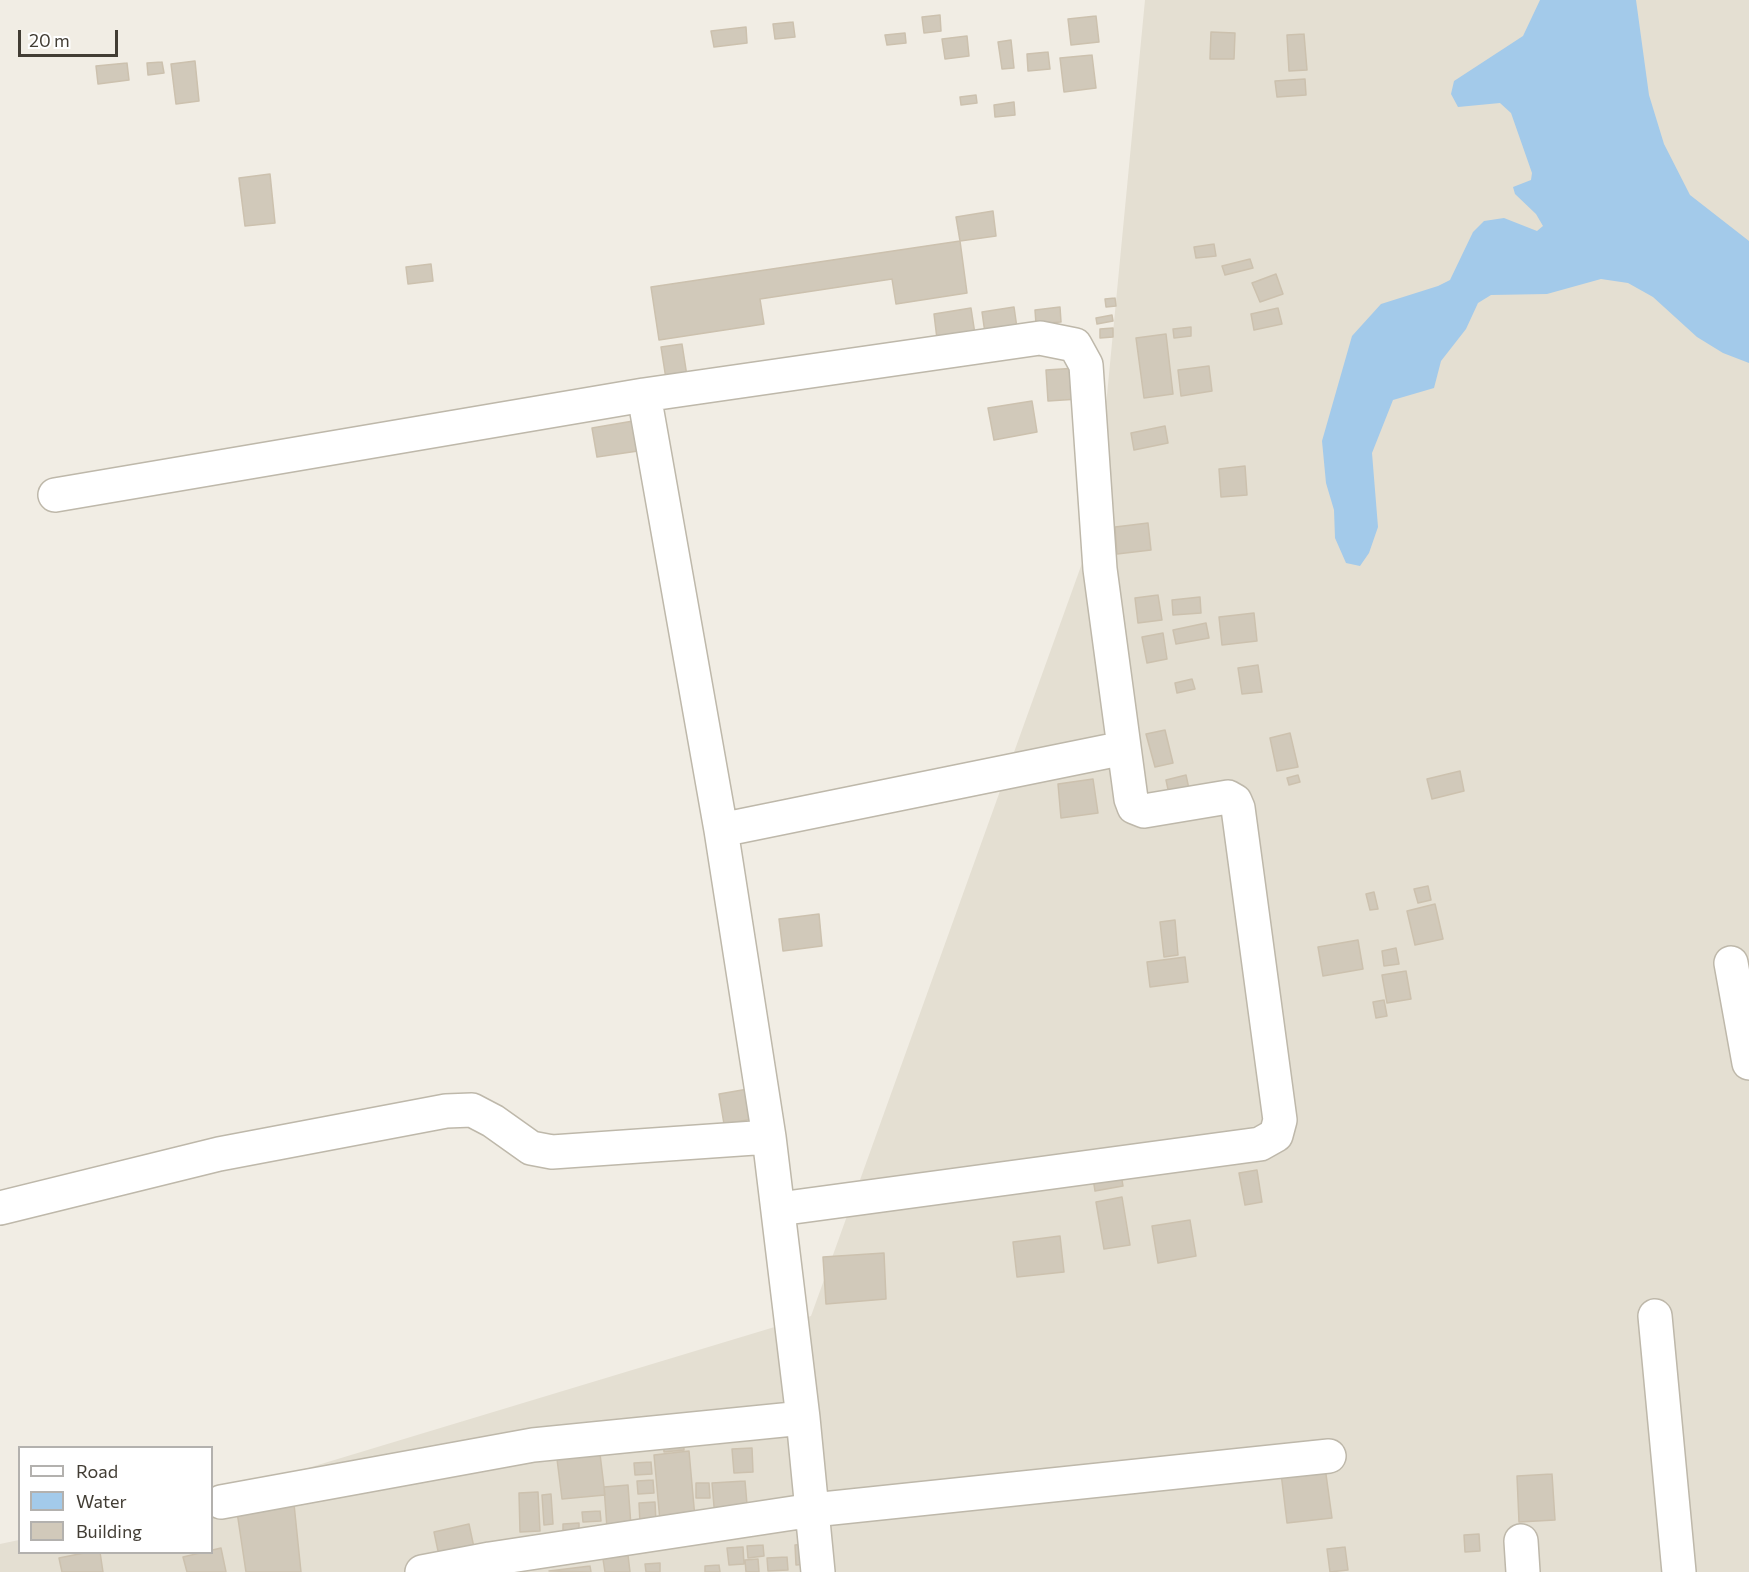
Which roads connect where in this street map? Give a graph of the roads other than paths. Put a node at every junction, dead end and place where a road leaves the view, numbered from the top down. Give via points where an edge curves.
1 (644, 395) junction
2 (55, 495) dead end
3 (1124, 748) junction
4 (721, 830) junction
5 (1731, 963) dead end
6 (1749, 1063) edge
7 (769, 1137) junction
8 (0, 1208) edge
9 (779, 1209) junction
10 (1655, 1316) dead end
11 (803, 1418) junction
12 (1329, 1456) dead end
13 (220, 1502) dead end
14 (813, 1510) junction
15 (422, 1572) edge
16 (818, 1572) edge
17 (1678, 1572) edge

1 - 2 street
1 - 3 street via 1040,338 1076,345 1086,365 1100,569
1 - 4 street
3 - 4 street
3 - 9 street via 1134,807 1144,811 1228,797 1238,808 1280,1120 1276,1134 1260,1144
4 - 7 street
5 - 6 street
7 - 8 street via 552,1152 531,1148 472,1110 446,1111 219,1154
7 - 9 street
9 - 11 street
10 - 17 street
11 - 13 street via 533,1445
11 - 14 street
12 - 14 street
14 - 15 street
14 - 16 street

